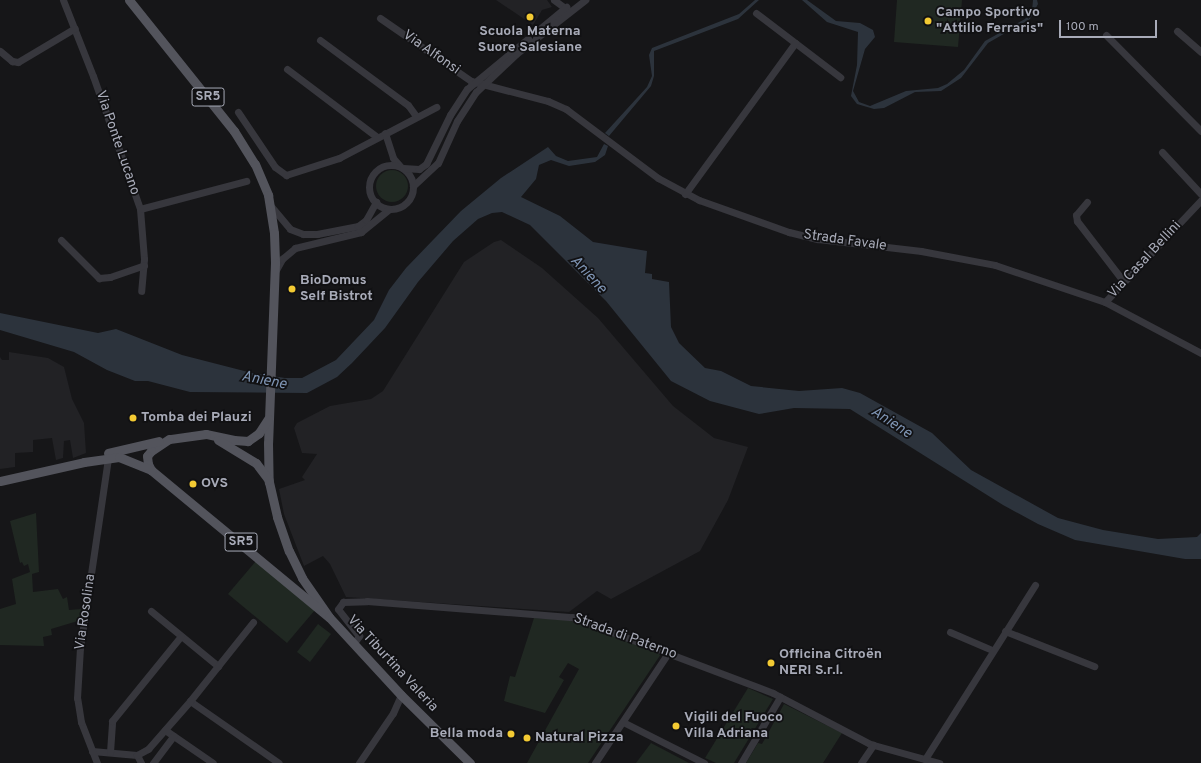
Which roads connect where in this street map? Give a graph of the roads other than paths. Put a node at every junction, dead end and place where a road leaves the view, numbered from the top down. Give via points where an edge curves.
1 (63, 0) edge
2 (129, 0) edge
3 (554, 0) edge
4 (576, 0) edge
5 (585, 0) edge
6 (565, 8) junction
7 (756, 13) dead end
8 (380, 18) dead end
9 (75, 28) junction
10 (1177, 31) dead end
11 (1106, 35) dead end
12 (320, 40) dead end
13 (795, 43) junction
14 (1199, 48) edge
15 (0, 51) edge
16 (287, 69) dead end
17 (840, 77) dead end
18 (474, 82) junction
19 (483, 85) junction
20 (436, 107) dead end
21 (238, 112) dead end
22 (416, 116) junction
23 (1201, 131) edge
24 (385, 133) junction
25 (377, 137) junction
26 (1162, 152) dead end
27 (392, 155) junction
28 (385, 165) junction
29 (402, 168) junction
30 (246, 181) dead end
31 (413, 186) junction
32 (685, 194) junction
33 (1201, 194) edge
34 (1201, 200) edge
35 (376, 202) junction
36 (1086, 202) dead end
37 (270, 205) junction
38 (140, 208) junction
39 (389, 209) junction
40 (61, 240) dead end
41 (144, 265) junction
42 (275, 272) junction
43 (1124, 282) junction
44 (141, 291) dead end
45 (1105, 302) junction
46 (1201, 353) edge
47 (269, 415) junction
48 (206, 434) junction
49 (254, 438) junction
50 (169, 439) junction
51 (268, 443) junction
52 (108, 458) junction
53 (84, 462) junction
54 (151, 470) junction
55 (0, 480) edge
56 (270, 482) junction
57 (302, 578) junction
58 (291, 584) junction
59 (1035, 585) dead end
60 (151, 611) dead end
61 (329, 617) junction
62 (253, 622) dead end
63 (1005, 631) junction
64 (950, 632) dead end
65 (181, 636) junction
66 (354, 643) junction
67 (992, 650) junction
68 (668, 652) junction
69 (218, 666) junction
70 (1094, 666) dead end
71 (401, 695) junction
72 (780, 697) junction
73 (190, 701) junction
74 (623, 722) junction
75 (165, 730) junction
76 (173, 736) junction
77 (873, 745) junction
78 (92, 751) junction
79 (110, 752) junction
80 (140, 754) junction
81 (926, 759) junction
82 (97, 763) edge
83 (142, 763) edge
84 (153, 763) edge
85 (213, 763) edge
86 (278, 763) edge
87 (359, 763) edge
88 (470, 763) edge
89 (595, 763) edge
90 (704, 763) edge
91 (741, 763) edge
92 (861, 763) edge
93 (939, 763) edge

1 - 9 street, Via Ponte Lucano
2 - 37 main road, Via Tiburtina Valeria / SR5 via 241,141 259,171
3 - 6 street
4 - 6 street
5 - 19 street via 516,54
6 - 18 street
7 - 13 street
8 - 18 street, Via Alfonsi
9 - 15 street via 18,62 12,61
9 - 38 street, Via Ponte Lucano
10 - 14 street
11 - 23 street
12 - 22 street via 408,105
13 - 17 street
13 - 32 street
16 - 25 street
18 - 19 street, Via Alfonsi
18 - 29 street via 456,104 429,161 419,169
19 - 31 street via 462,113 438,163
19 - 32 street, Strada Favale via 505,88 563,107 652,174
20 - 22 street
21 - 25 street via 275,167 286,175 339,158
22 - 24 street
24 - 25 street
24 - 27 street
26 - 33 street
27 - 28 street
27 - 29 street
28 - 29 street
28 - 35 street via 374,172 369,183 371,196
29 - 31 street via 410,176
30 - 38 street
31 - 39 street via 408,200 397,208
32 - 45 street, Strada Favale via 789,232 830,241 921,251 979,261
34 - 43 street, Via Casal Bellini
35 - 37 street via 366,220 358,226 317,234 303,234 290,229
35 - 39 street
36 - 43 street via 1076,215 1077,221
37 - 42 main road, Via Tiburtina Valeria / SR5
38 - 41 street, Via Ponte Lucano
39 - 42 street via 361,232 295,248 282,258
40 - 41 street via 99,278 110,277
41 - 44 street, Via Ponte Lucano
42 - 47 main road, Via Tiburtina Valeria / SR5
43 - 45 street, Via Casal Bellini
45 - 46 street, Strada Favale
47 - 49 main road, Via Tiburtina Valeria / SR5
47 - 51 main road, Via Tiburtina Valeria / SR5
48 - 49 main road via 240,441
48 - 50 main road
48 - 56 main road via 256,463
49 - 51 street via 262,438
50 - 53 main road via 113,452
50 - 54 main road via 155,447 148,455
51 - 56 main road, Via Tiburtina Valeria / SR5
52 - 53 main road, Via Tiburtina Valeria
52 - 54 main road, Via Tiburtina Valeria via 126,458
52 - 78 street, Via Rosolina via 79,659 78,710
53 - 55 main road
54 - 58 main road, Via Tiburtina Valeria / SR5
56 - 57 main road, Via Tiburtina Valeria / SR5 via 282,532
57 - 58 main road
57 - 61 main road, Via Tiburtina Valeria / SR5
58 - 61 main road, Via Tiburtina Valeria / SR5
59 - 63 street
60 - 65 street
61 - 66 main road, Via Tiburtina Valeria / SR5
62 - 69 street
63 - 67 street
63 - 70 street
64 - 67 street
65 - 69 street
65 - 79 street via 112,721
66 - 68 street, Strada di Paterno via 359,636 340,614 338,607 344,602 367,601 572,617
66 - 71 main road, Via Tiburtina Valeria / SR5
67 - 81 street
68 - 72 street, Strada di Paterno
68 - 74 street
69 - 73 street
71 - 87 street via 391,715
71 - 88 main road, Via Tiburtina Valeria / SR5
72 - 77 street, Strada di Paterno
72 - 91 street
73 - 75 street
73 - 86 street
74 - 89 street
74 - 90 street
75 - 76 street
75 - 80 street
76 - 84 street
76 - 85 street
77 - 81 street, Strada di Paterno
77 - 92 street
78 - 79 street
78 - 82 street, Via Rosolina
79 - 80 street
80 - 83 street
80 - 84 street
81 - 93 street, Strada di Paterno

